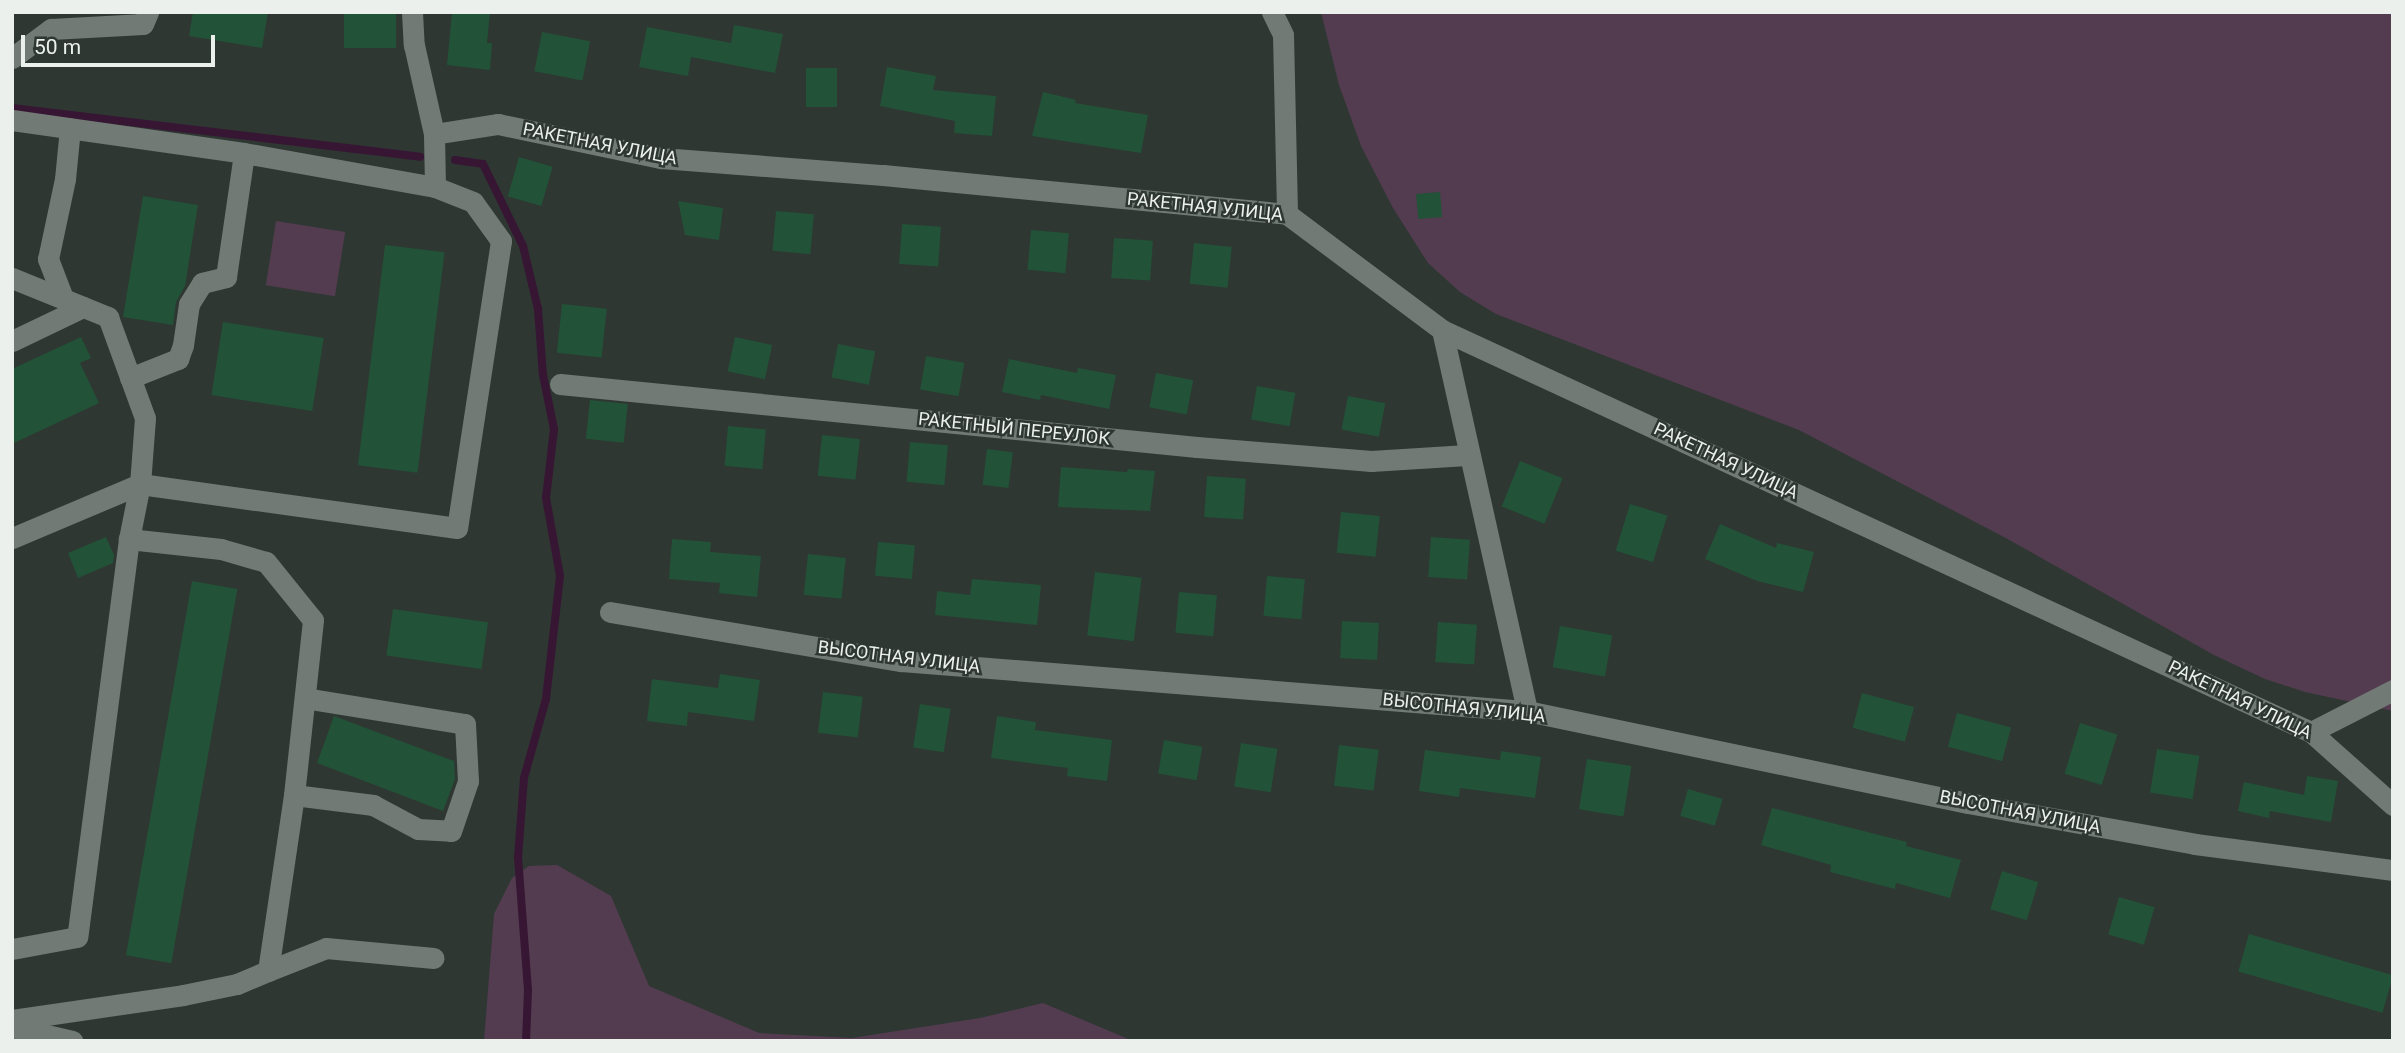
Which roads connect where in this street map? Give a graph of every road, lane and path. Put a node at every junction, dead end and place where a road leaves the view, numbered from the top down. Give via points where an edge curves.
1 (148, 12) edge
2 (412, 12) edge
3 (1272, 12) edge
4 (12, 58) edge
5 (12, 120) edge
6 (70, 128) junction
7 (434, 134) junction
8 (244, 153) junction
9 (435, 187) junction
10 (1287, 214) junction
11 (12, 278) edge
12 (63, 298) junction
13 (83, 307) junction
14 (1442, 330) junction
15 (12, 341) edge
16 (130, 378) junction
17 (560, 384) dead end
18 (1468, 455) junction
19 (140, 484) junction
20 (12, 538) edge
21 (129, 539) junction
22 (610, 612) dead end
23 (2393, 690) edge
24 (304, 698) junction
25 (1527, 712) junction
26 (2311, 732) junction
27 (294, 794) junction
28 (2393, 805) edge
29 (2393, 870) edge
30 (14, 943) edge
31 (434, 958) dead end
32 (268, 971) junction
33 (12, 1020) edge
34 (12, 1027) edge
35 (72, 1041) edge

1 - 4 street via 143,24 51,29
2 - 7 street via 414,45
3 - 10 street via 1283,35
5 - 6 street
6 - 8 street
6 - 12 street via 65,179 48,259
7 - 9 street
7 - 10 street, РАКЕТНАЯ УЛИЦА via 498,124 661,158
8 - 9 street
8 - 16 street via 226,277 202,283 189,304 178,359
9 - 19 street via 473,202 502,241 457,528
10 - 14 street, РАКЕТНАЯ УЛИЦА
11 - 12 street
12 - 13 street
13 - 15 street
13 - 16 street via 108,317
14 - 18 street
14 - 26 street, РАКЕТНАЯ УЛИЦА
16 - 19 street via 145,418
17 - 18 street, РАКЕТНЫЙ ПЕРЕУЛОК via 1371,461
18 - 25 street
19 - 20 street
19 - 21 street
21 - 24 street via 221,549 266,562 313,620
21 - 30 street via 77,937
22 - 25 street, ВЫСОТНАЯ УЛИЦА via 901,661
23 - 26 street
24 - 27 street
24 - 27 street via 465,724 468,781 451,831 418,829 373,806
25 - 29 street, ВЫСОТНАЯ УЛИЦА via 2048,818 2194,844
26 - 28 street, РАКЕТНАЯ УЛИЦА
27 - 32 street
31 - 32 street via 326,948
32 - 33 street via 237,984 183,995
34 - 35 street

